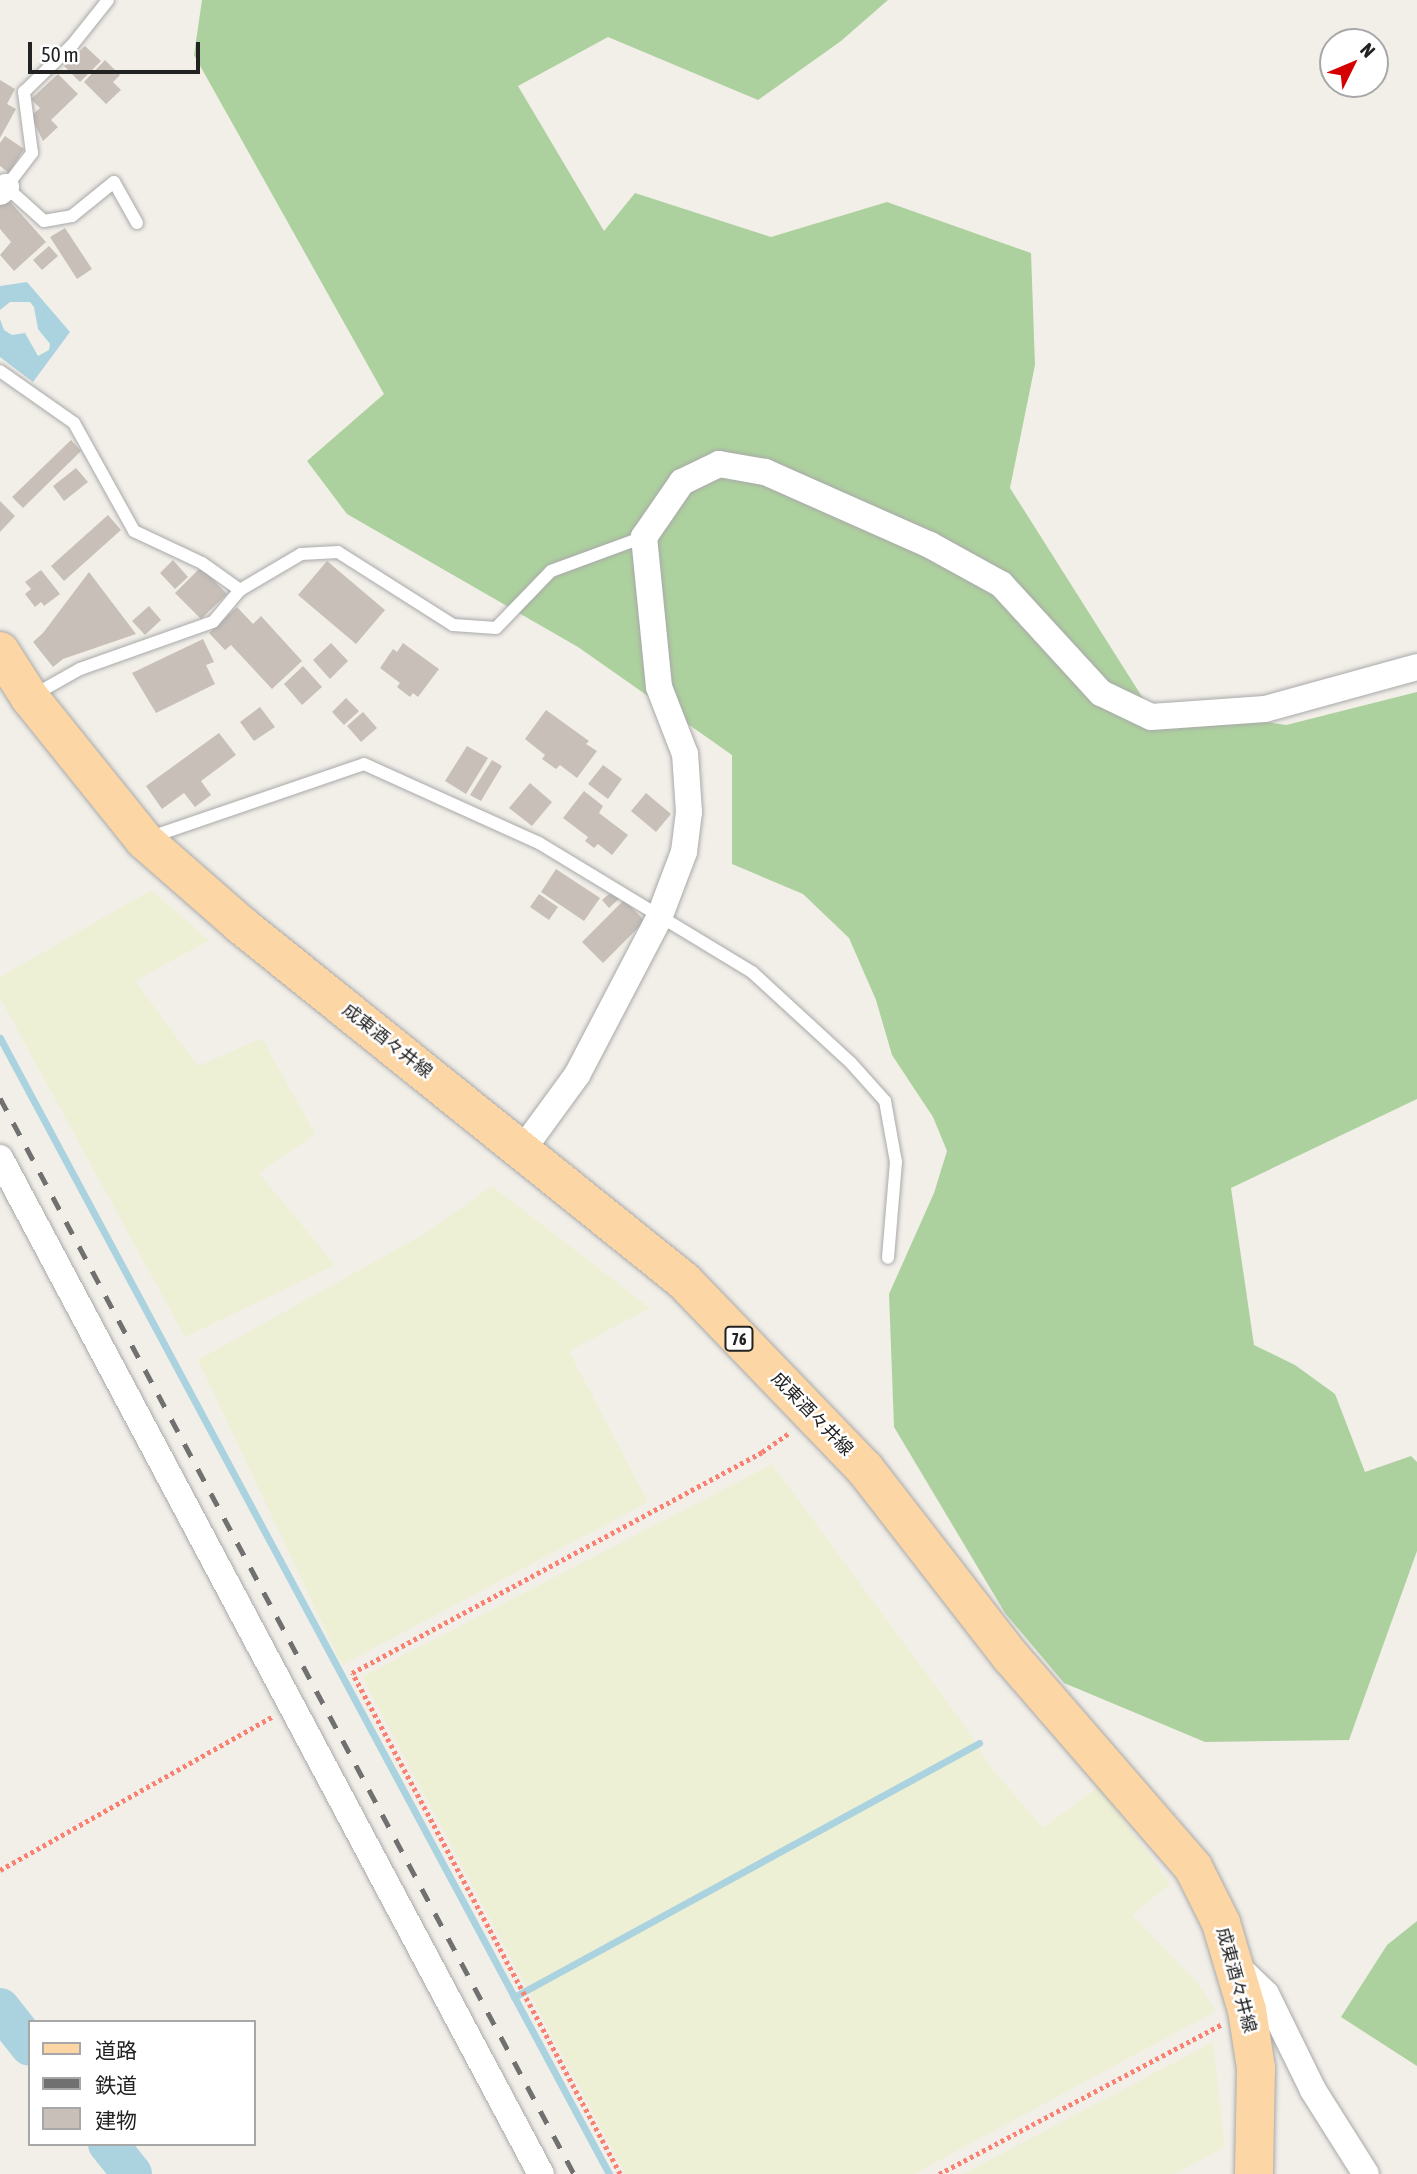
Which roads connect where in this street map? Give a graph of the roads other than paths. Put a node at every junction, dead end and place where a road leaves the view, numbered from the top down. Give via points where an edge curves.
1 (108, 0) edge
2 (2, 187) edge
3 (137, 223) dead end
4 (0, 371) edge
5 (644, 537) junction
6 (240, 590) junction
7 (0, 651) edge
8 (1417, 667) edge
9 (30, 698) junction
10 (144, 840) junction
11 (659, 918) junction
12 (523, 1149) junction
13 (0, 1158) edge
14 (888, 1258) dead end
15 (1233, 1962) junction
16 (541, 2174) edge
17 (1254, 2174) edge
18 (1366, 2174) edge

1 - 2 lane via 73,44 24,92 32,153
2 - 3 lane via 44,221 72,216 114,182
4 - 6 lane via 74,423 134,531 202,563
5 - 6 lane via 551,571 496,628 453,625 338,552 301,554
5 - 8 street via 682,482 719,464 765,472 930,545 1001,584 1101,693 1151,717 1265,709
5 - 11 street via 659,687 685,754 689,812 684,852
6 - 9 lane via 213,622 80,668
7 - 9 main road, 成東酒々井線 / 76
9 - 10 main road, 成東酒々井線 / 76
10 - 11 lane via 363,764 539,842
10 - 12 main road, 成東酒々井線 / 76 via 241,925
11 - 12 street via 577,1075
11 - 14 lane via 752,972 851,1063 885,1101 896,1163
12 - 15 main road, 成東酒々井線 / 76 via 684,1281 865,1469 1011,1657 1192,1867 1221,1923
13 - 16 street
15 - 17 main road, 成東酒々井線 / 76 via 1247,2010 1256,2068
15 - 18 street via 1266,1994 1313,2090

